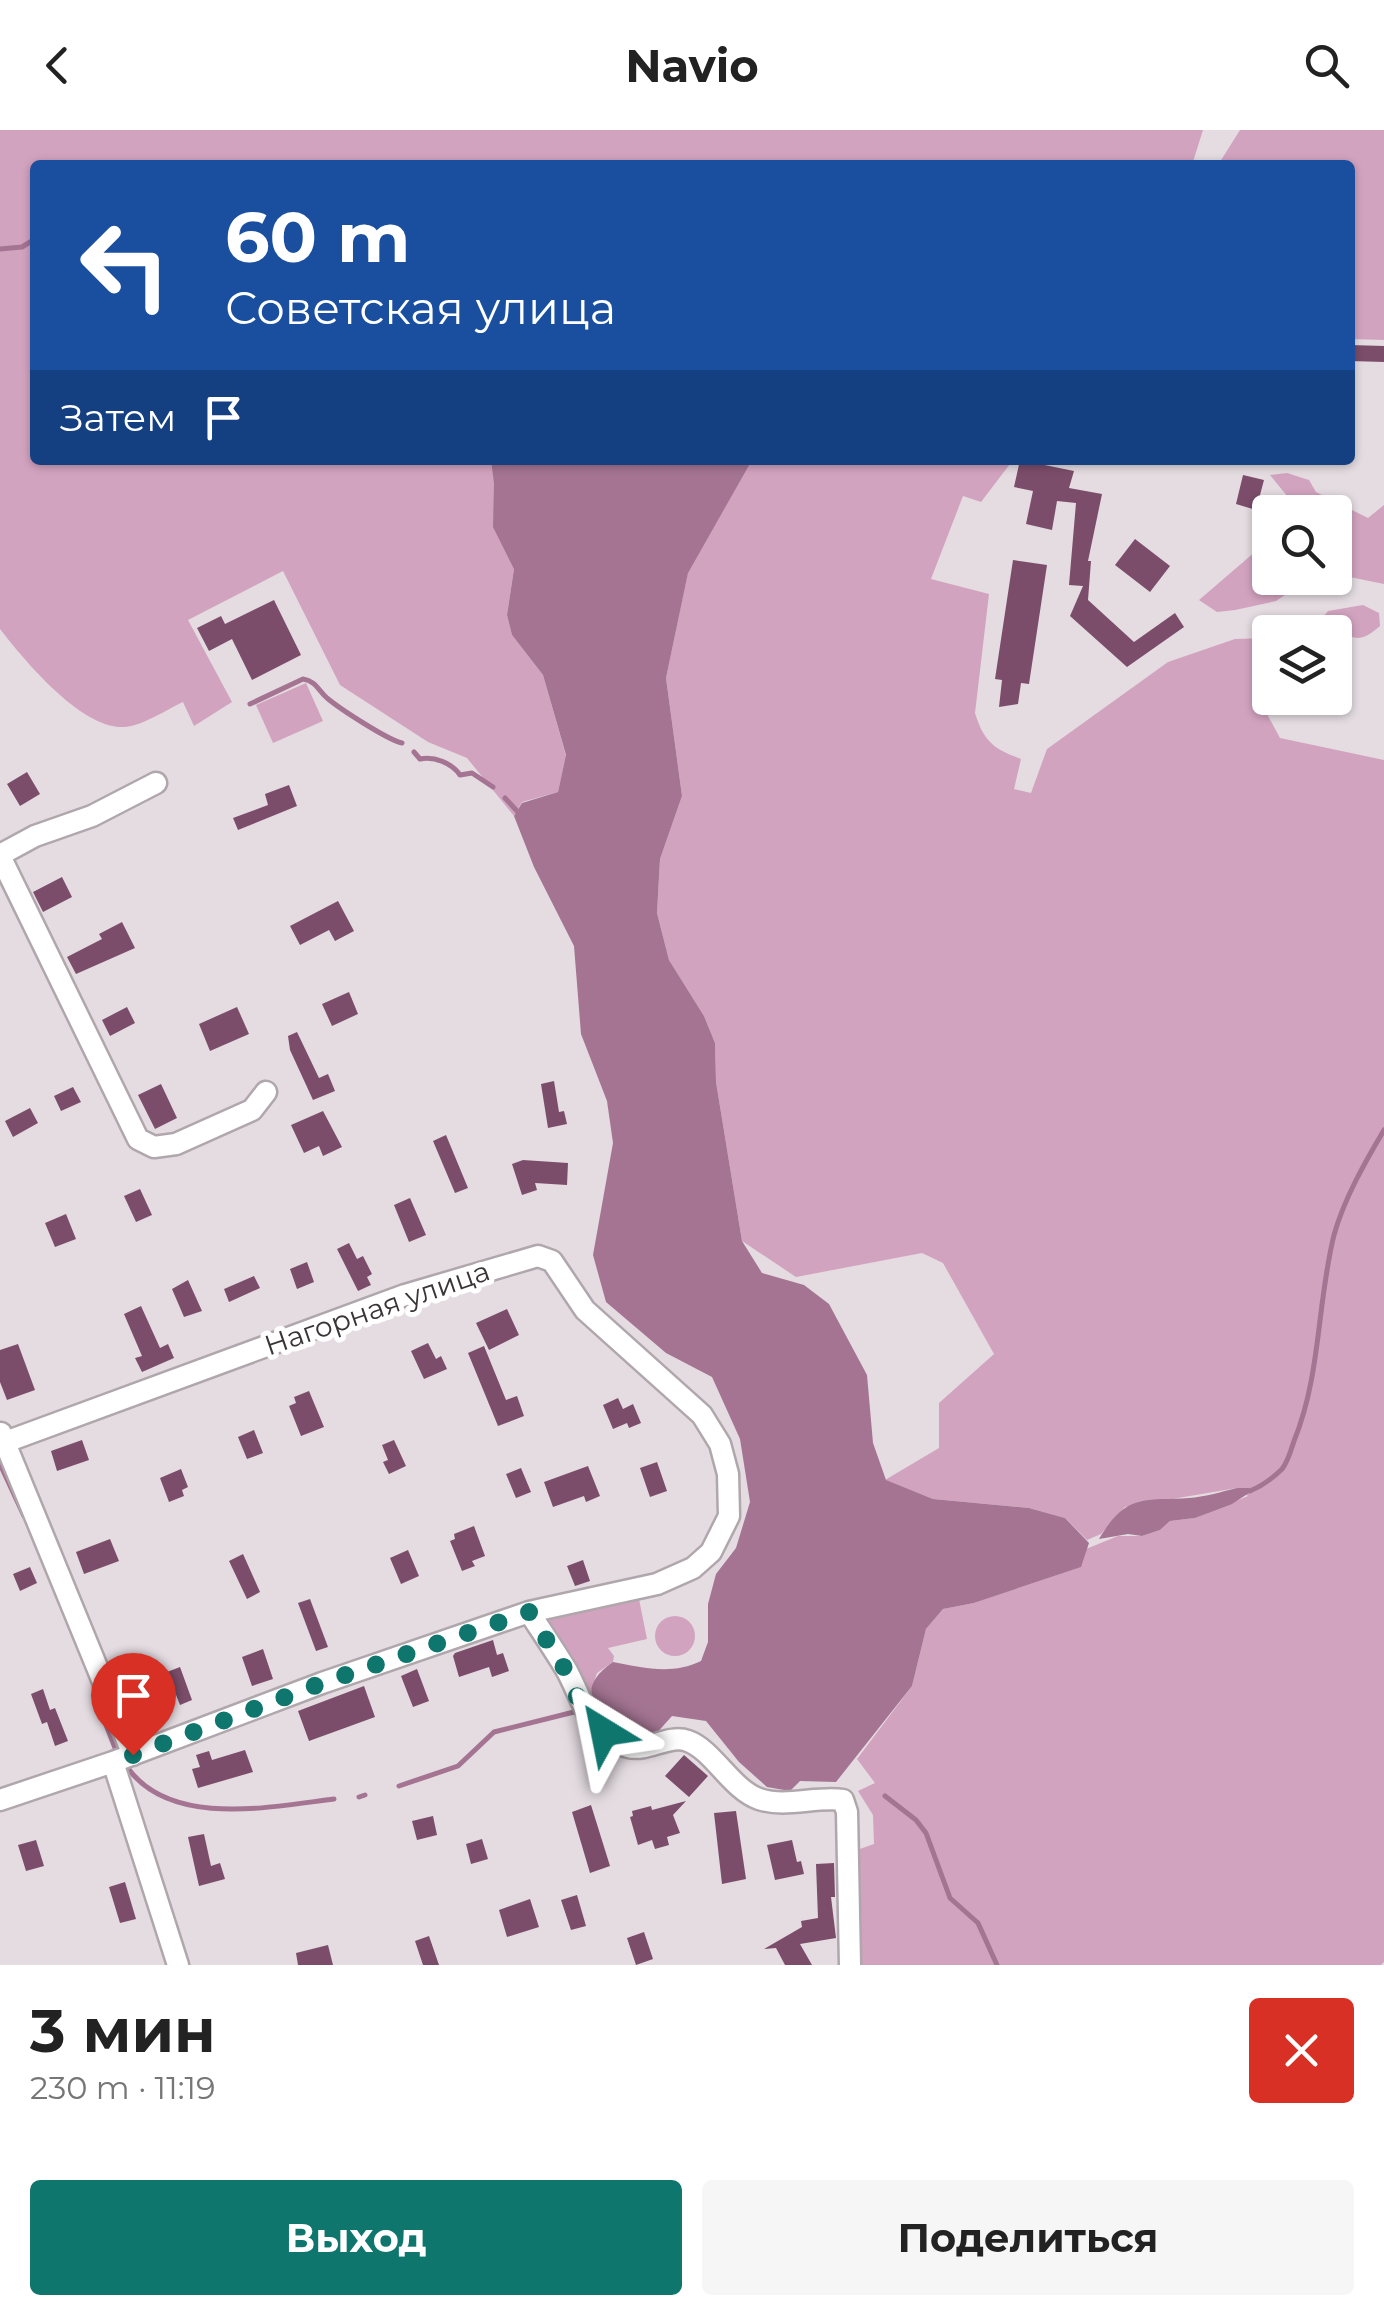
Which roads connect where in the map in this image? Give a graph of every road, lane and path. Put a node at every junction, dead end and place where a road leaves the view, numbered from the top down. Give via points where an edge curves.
1 (156, 784) dead end
2 (0, 855) edge
3 (266, 1092) dead end
4 (2, 1438) edge
5 (529, 1612) junction
6 (123, 1759) junction
7 (0, 1800) edge
8 (178, 1965) edge
9 (850, 1965) edge

1 - 2 street
2 - 3 street via 138,1138 154,1147 176,1144 252,1110
4 - 5 street, Нагорная улица via 405,1295 538,1256 552,1261 585,1310 702,1415 728,1474 728,1516 711,1552 693,1568 657,1584
4 - 6 street via 52,1551
5 - 6 street
5 - 9 street via 588,1716 618,1742 630,1748 676,1738 692,1742 761,1800 843,1800
6 - 7 street
6 - 8 street

